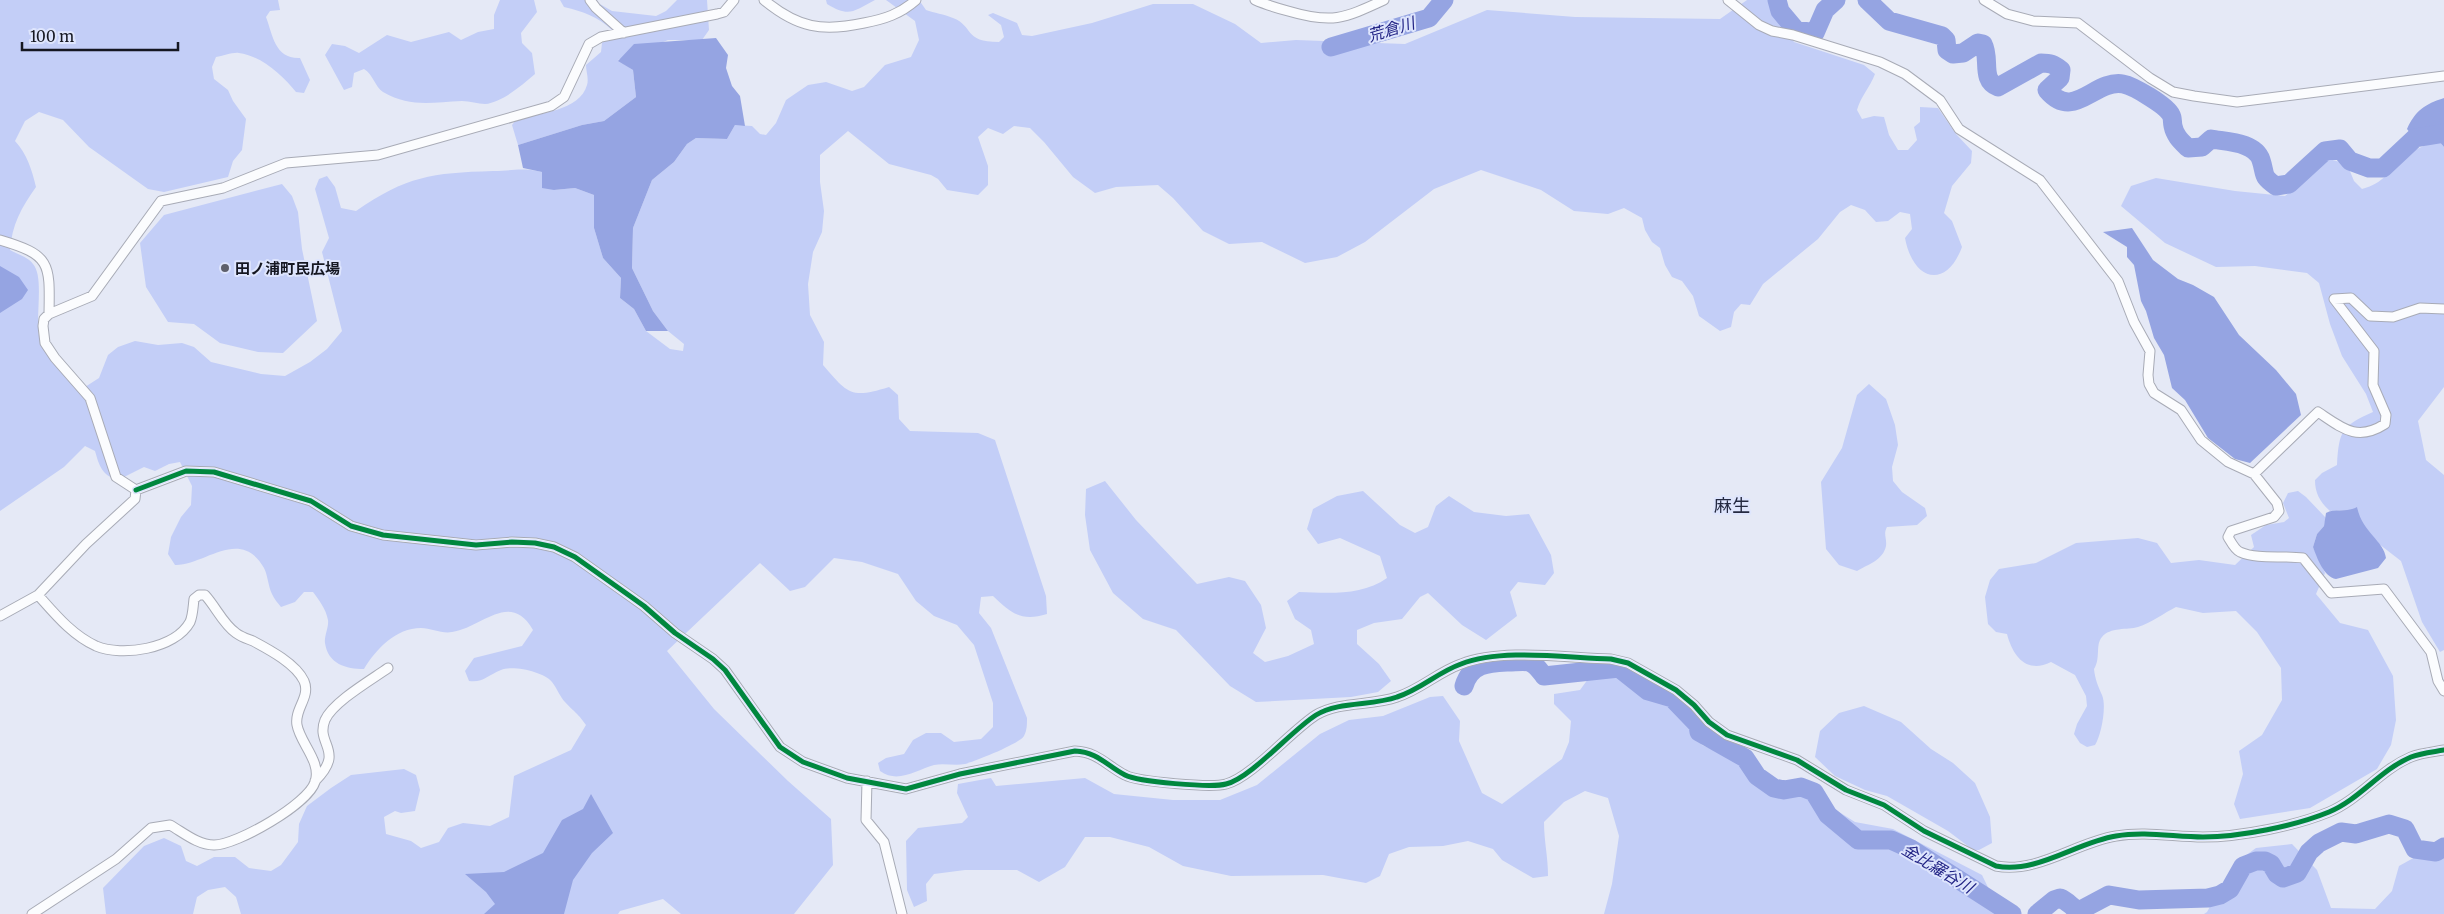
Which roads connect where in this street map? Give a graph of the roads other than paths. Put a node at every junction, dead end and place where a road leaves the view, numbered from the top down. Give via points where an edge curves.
1 (590, 0) edge
2 (734, 0) edge
3 (764, 0) edge
4 (916, 0) edge
5 (1255, 0) edge
6 (1384, 0) edge
7 (1728, 0) edge
8 (1984, 0) edge
9 (624, 33) junction
10 (2444, 76) edge
11 (0, 240) edge
12 (2444, 308) edge
13 (49, 314) junction
14 (2254, 474) junction
15 (136, 490) junction
16 (38, 595) junction
17 (0, 616) edge
18 (388, 668) dead end
19 (2444, 691) edge
20 (2444, 750) edge
21 (316, 781) junction
22 (868, 781) junction
23 (32, 914) edge
24 (902, 914) edge

1 - 9 street
2 - 9 street via 724,12
3 - 4 street via 789,18 820,29 839,29 886,19
5 - 6 street via 1322,20 1360,11
7 - 14 street via 1752,20 1772,31 1880,62 1905,74 1940,100 1959,129 2040,180 2118,281 2150,351 2148,375 2154,393 2180,410 2201,440 2228,462
8 - 10 street via 2007,14 2033,21 2078,23 2150,78 2173,92 2194,96 2237,102
9 - 13 street via 601,37 590,44 564,97 551,106 378,155 286,163 223,188 161,201 92,296
11 - 13 street via 28,248 43,262 49,279
12 - 14 street via 2420,308 2393,318 2370,316 2351,298 2334,299 2374,351 2373,385 2386,415 2385,424 2367,434 2343,429 2318,412
13 - 15 street via 43,326 45,343 90,398 116,478
14 - 19 street via 2278,502 2279,511 2274,517 2231,532 2228,537 2236,548 2240,552 2276,558 2303,558 2331,593 2384,589 2431,652 2438,681
15 - 16 street via 135,500 86,544
15 - 22 street via 186,471 214,472 311,501 351,526 383,535 476,545 512,542 554,547 629,595 713,659 725,670 780,747 827,772
16 - 17 street
16 - 21 street via 71,630 95,646 112,651 150,648 167,641 190,622 194,599 205,595 236,634 256,642 294,668 302,678 307,688 297,724 315,765
18 - 21 street via 350,695 329,715 324,729 330,757 325,772
20 - 22 street via 2412,757 2394,766 2345,803 2317,817 2230,836 2118,835 2021,867 2009,868 1996,866 1924,831 1884,805 1846,790 1797,760 1727,735 1676,690 1628,663 1611,659 1494,656 1460,664 1398,697 1317,715 1246,773 1226,784 1140,780 1125,775 1086,751 1075,750 906,789
21 - 23 street via 278,817 240,839 216,845 201,844 170,825 151,828 116,860
22 - 24 street via 866,820 884,842

